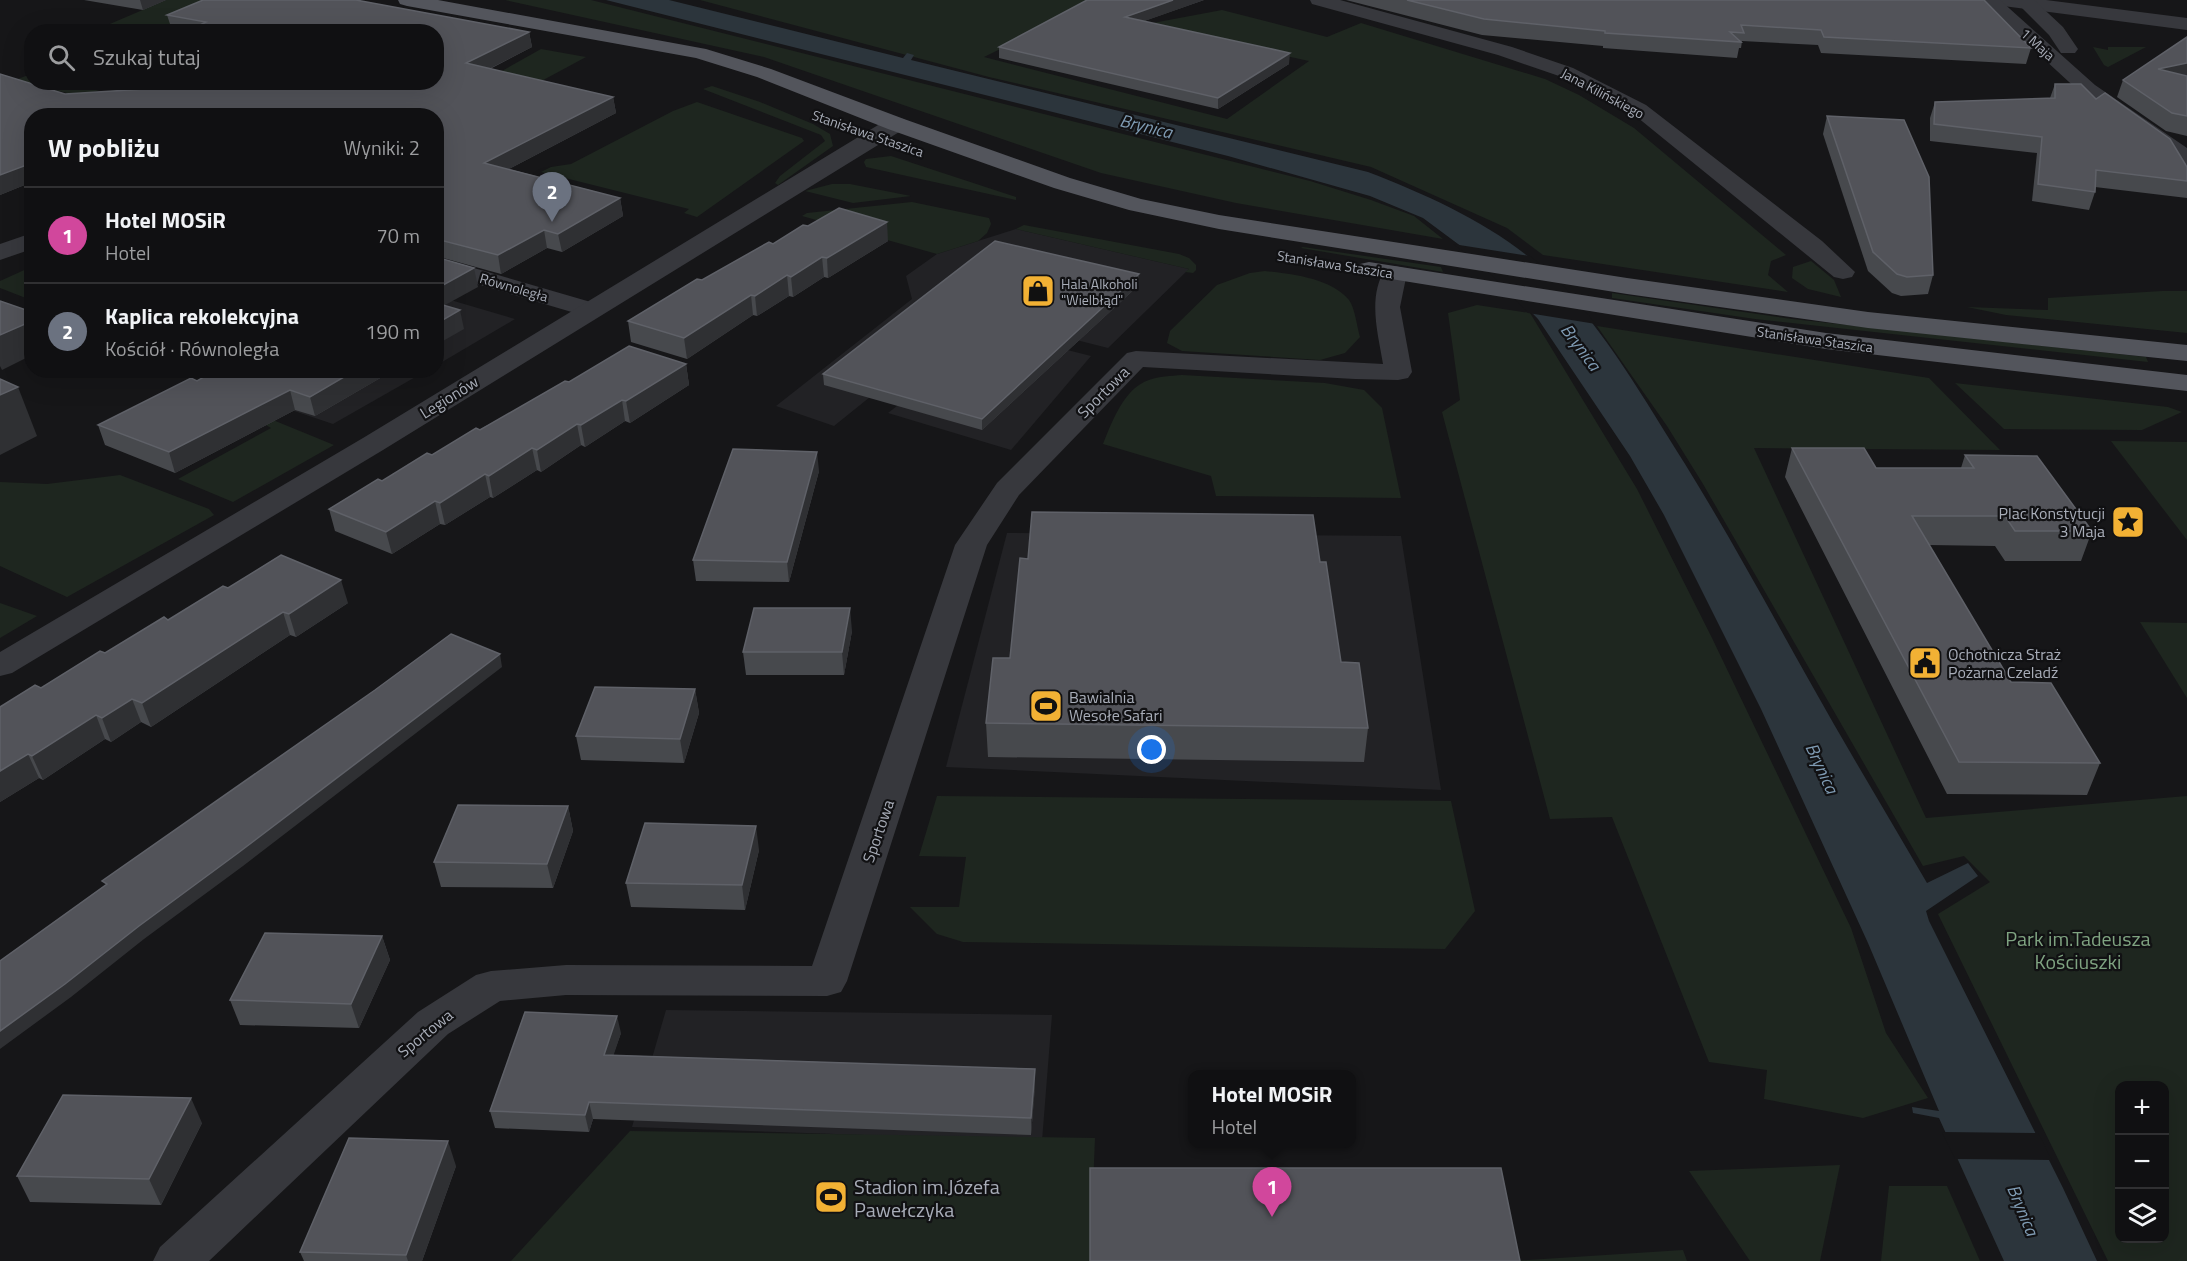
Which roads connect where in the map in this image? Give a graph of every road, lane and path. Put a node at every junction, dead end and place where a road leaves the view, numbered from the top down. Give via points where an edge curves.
1 (407, 0) edge
2 (1319, 0) edge
3 (1989, 0) edge
4 (2003, 0) edge
5 (2026, 2) edge
6 (2072, 4) edge
7 (511, 18) junction
8 (2187, 24) edge
9 (685, 70) dead end
10 (2088, 89) junction
11 (843, 124) dead end
12 (886, 130) junction
13 (2187, 157) edge
14 (24, 243) edge
15 (1248, 250) dead end
16 (0, 252) edge
17 (444, 266) edge
18 (1351, 266) dead end
19 (1843, 272) dead end
20 (1395, 273) junction
21 (592, 310) junction
22 (2187, 353) edge
23 (2187, 383) edge
24 (0, 666) edge
25 (177, 1261) edge

1 - 7 main road, Stanisława Staszica
2 - 19 street, Jana Kilińskiego via 1505,51 1566,72 1639,109
3 - 10 street, 1 Maja
4 - 5 street
5 - 6 street
5 - 10 street, 1 Maja via 2062,38
6 - 8 street
7 - 9 main road, Stanisława Staszica
7 - 12 main road, Stanisława Staszica via 699,53 764,73
10 - 13 street, 1 Maja
11 - 12 main road, Stanisława Staszica
12 - 15 main road, Stanisława Staszica via 1085,209
12 - 21 street, Legionów
12 - 22 main road, Stanisława Staszica via 1137,205 1230,224 1868,320
14 - 16 street
17 - 21 street, Równoległa
18 - 20 main road, Stanisława Staszica
20 - 23 main road, Stanisława Staszica via 1826,341
20 - 25 street, Sportowa via 1387,307 1398,372 1136,359 1008,489 971,545 827,981 566,980 491,986 433,1023
21 - 24 street, Legionów

